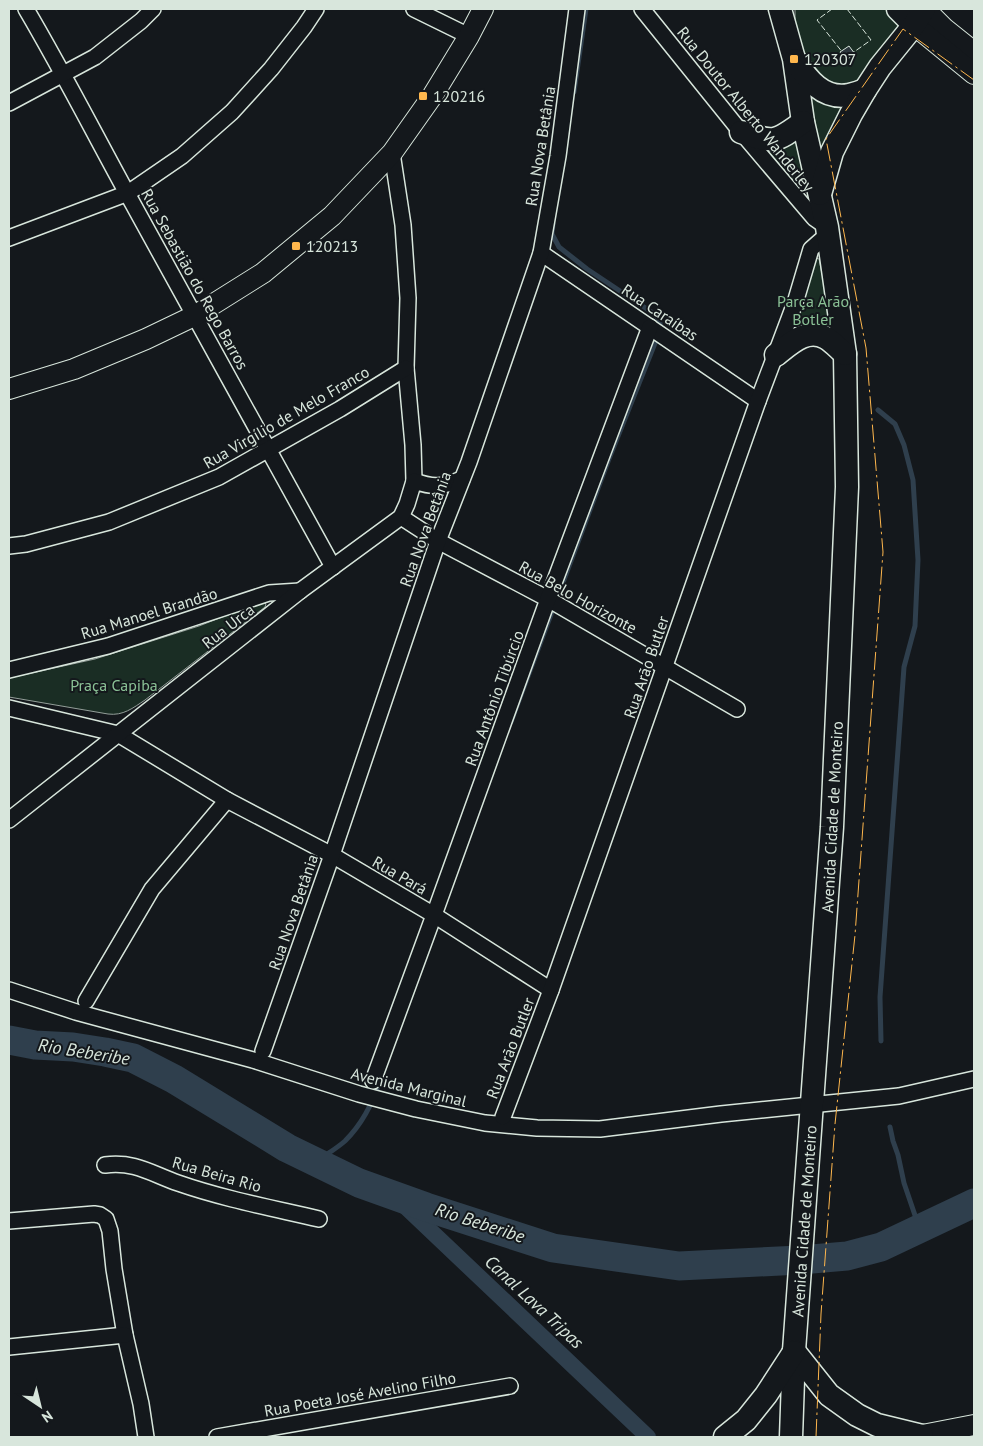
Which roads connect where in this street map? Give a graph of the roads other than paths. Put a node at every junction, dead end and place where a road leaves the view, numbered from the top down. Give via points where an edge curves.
1 (26, 9) edge
2 (153, 9) edge
3 (316, 9) edge
4 (414, 9) edge
5 (483, 9) edge
6 (578, 9) edge
7 (642, 9) edge
8 (898, 9) edge
9 (783, 12) edge
10 (921, 14) edge
11 (469, 36) junction
12 (974, 52) edge
13 (794, 59) junction
14 (64, 74) junction
15 (974, 74) edge
16 (865, 90) junction
17 (9, 103) edge
18 (802, 122) junction
19 (740, 132) junction
20 (392, 153) junction
21 (128, 193) junction
22 (819, 197) junction
23 (827, 230) junction
24 (9, 238) edge
25 (541, 253) junction
26 (196, 315) junction
27 (651, 327) junction
28 (845, 354) junction
29 (776, 355) junction
30 (406, 368) junction
31 (9, 389) edge
32 (758, 400) junction
33 (269, 449) junction
34 (462, 479) junction
35 (414, 481) junction
36 (401, 517) junction
37 (438, 540) junction
38 (9, 546) edge
39 (333, 567) junction
40 (300, 591) junction
41 (548, 600) junction
42 (665, 667) junction
43 (9, 670) edge
44 (9, 708) edge
45 (737, 709) dead end
46 (118, 734) junction
47 (227, 800) junction
48 (9, 820) edge
49 (332, 855) junction
50 (439, 919) junction
51 (9, 990) edge
52 (551, 990) junction
53 (86, 1001) dead end
54 (263, 1051) dead end
55 (974, 1079) edge
56 (373, 1082) dead end
57 (813, 1104) junction
58 (503, 1117) dead end
59 (106, 1165) dead end
60 (319, 1219) dead end
61 (9, 1221) edge
62 (125, 1335) junction
63 (9, 1347) edge
64 (794, 1351) junction
65 (510, 1386) dead end
66 (974, 1425) edge
67 (917, 1436) edge
68 (146, 1437) edge
69 (216, 1437) edge
70 (725, 1437) edge
71 (791, 1437) edge

1 - 14 street, Rua Sebastião do Rego Barros
2 - 14 street via 95,57
3 - 21 street via 271,69 232,112 182,156
4 - 11 street
5 - 11 street
6 - 25 street, Rua Nova Betânia
7 - 19 street, Rua Doutor Alberto Wanderley
8 - 10 main road
9 - 13 main road, Avenida Cidade de Monteiro
10 - 12 street
10 - 15 street
10 - 16 main road
11 - 20 street
13 - 16 main road via 806,78 826,93 848,96
13 - 18 main road, Avenida Cidade de Monteiro
14 - 17 street
14 - 21 street, Rua Sebastião do Rego Barros
16 - 22 main road via 832,152
18 - 19 main road via 779,139 760,139
18 - 22 main road, Avenida Cidade de Monteiro
19 - 23 street, Rua Doutor Alberto Wanderley
20 - 26 street via 332,216 263,273
20 - 30 street via 405,243 408,298
21 - 24 street
21 - 26 street, Rua Sebastião do Rego Barros
22 - 23 main road, Avenida Cidade de Monteiro
23 - 28 main road, Avenida Cidade de Monteiro
23 - 29 street, Rua Arão Butler via 811,250
25 - 27 street, Rua Caraíbas
25 - 34 street, Rua Nova Betânia
26 - 31 street via 74,369
26 - 33 street, Rua Sebastião do Rego Barros
27 - 32 street, Rua Caraíbas
27 - 41 street, Rua Antônio Tibúrcio
28 - 29 main road via 824,337 811,335 800,337
28 - 57 main road, Avenida Cidade de Monteiro via 847,486 840,662
29 - 32 street, Rua Arão Butler
30 - 33 street, Rua Virgílio de Melo Franco
30 - 35 street
32 - 42 street, Rua Arão Butler
33 - 38 street, Rua Virgílio de Melo Franco via 219,477 108,522
33 - 39 street, Rua Sebastião do Rego Barros
34 - 35 street via 437,487
34 - 37 street, Rua Nova Betânia
35 - 36 street
36 - 37 street, Rua Belo Horizonte
36 - 39 street, Rua Urca
37 - 41 street, Rua Belo Horizonte
37 - 49 street, Rua Nova Betânia
39 - 40 street, Rua Urca
40 - 43 street, Rua Manoel Brandão via 269,593 108,646
40 - 46 street, Rua Urca
41 - 42 street, Rua Belo Horizonte
41 - 50 street, Rua Antônio Tibúrcio
42 - 45 street, Rua Belo Horizonte
42 - 52 street, Rua Arão Butler
44 - 46 street, Rua Pará
46 - 47 street, Rua Pará
46 - 48 street, Rua Urca
47 - 49 street, Rua Pará
47 - 53 street via 152,889
49 - 50 street, Rua Pará
49 - 54 street, Rua Nova Betânia
50 - 52 street, Rua Pará
50 - 56 street, Rua Antônio Tibúrcio
51 - 57 street, Avenida Marginal via 76,1012 253,1060 358,1094 485,1123 600,1129
52 - 58 street, Rua Arão Butler
55 - 57 street, Avenida Marginal via 899,1096
57 - 64 main road, Avenida Cidade de Monteiro
59 - 60 street, Rua Beira Rio via 117,1163 143,1168 178,1183
61 - 62 street via 94,1214 106,1220
62 - 63 street
62 - 68 street
64 - 67 main road via 829,1395 857,1415 877,1425
64 - 70 main road via 746,1420
64 - 71 main road, Avenida Cidade de Monteiro
65 - 69 street, Rua Poeta José Avelino Filho
66 - 67 street

